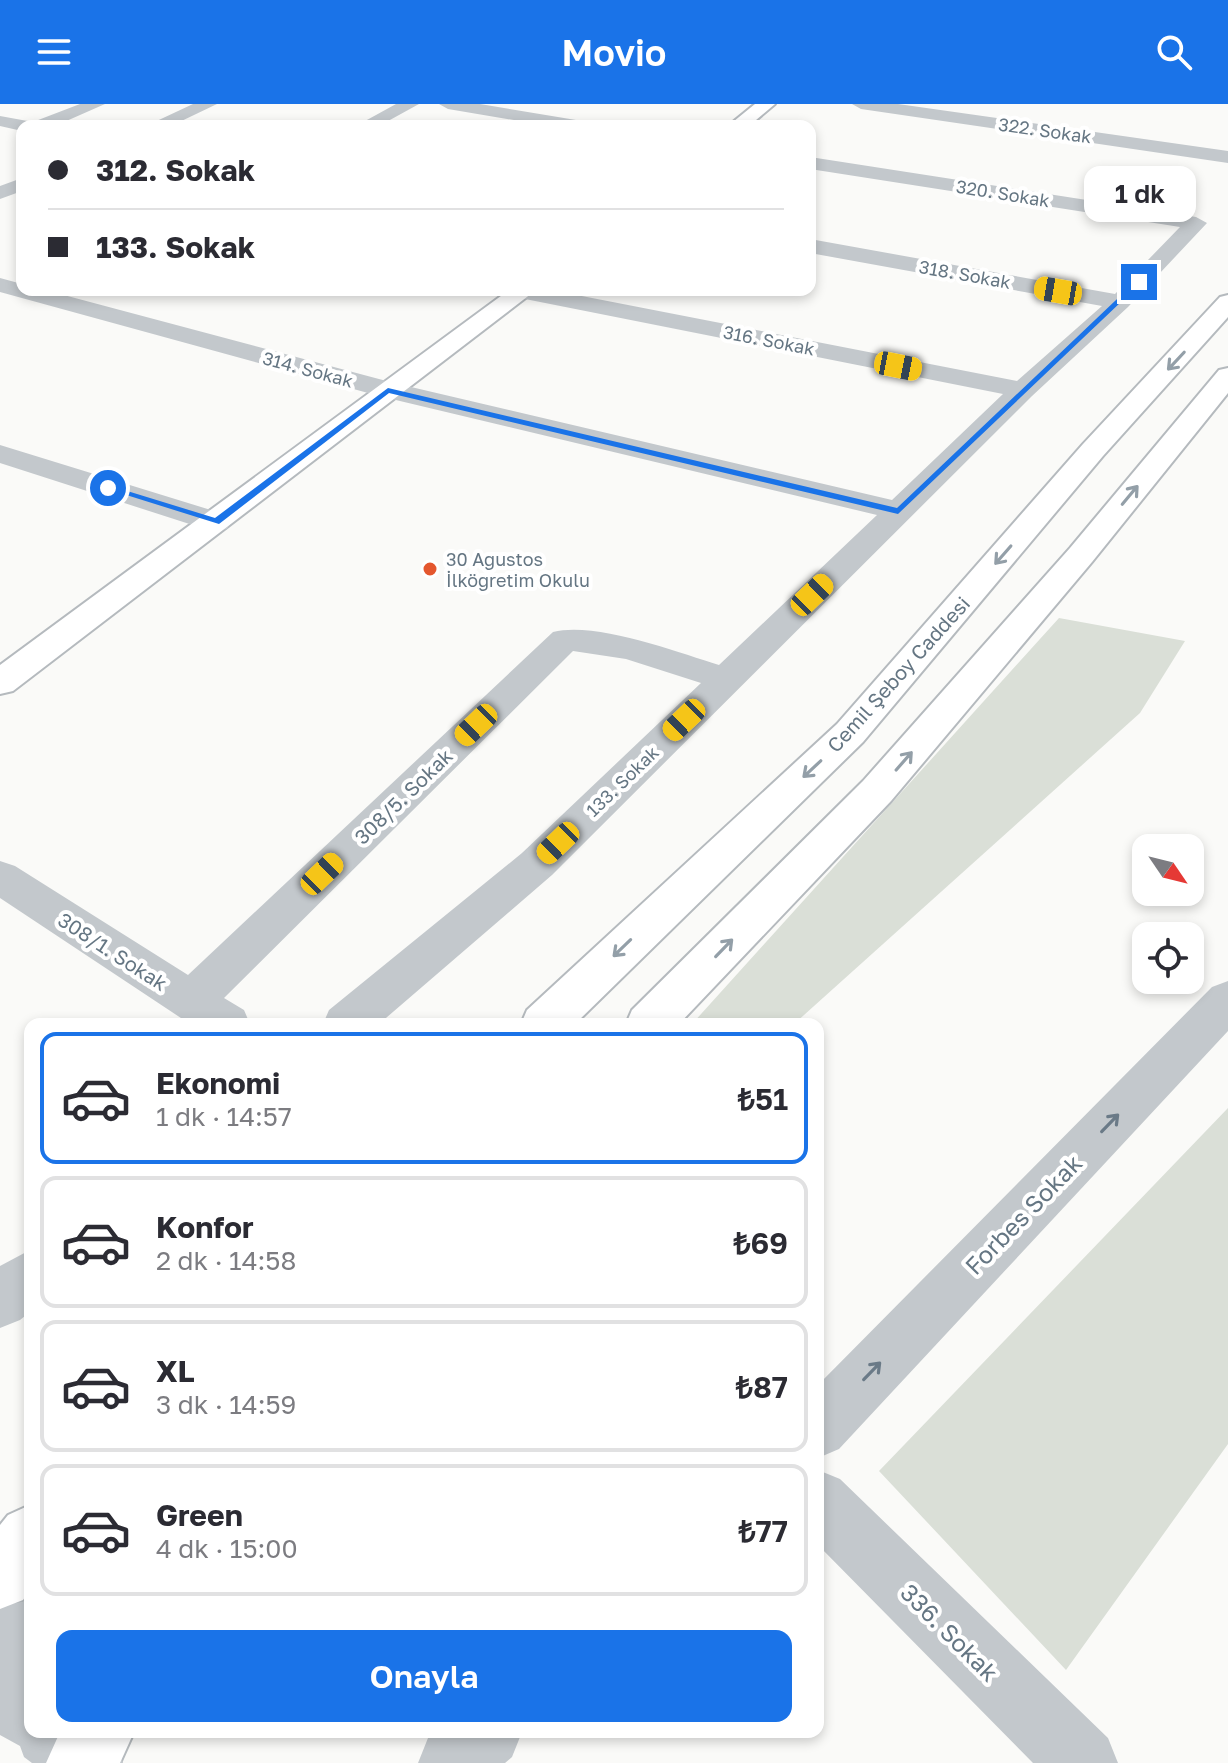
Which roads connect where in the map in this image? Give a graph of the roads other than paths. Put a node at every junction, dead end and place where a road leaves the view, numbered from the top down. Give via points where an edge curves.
1 (96, 104) edge
2 (208, 104) edge
3 (410, 104) edge
4 (448, 104) edge
5 (766, 104) edge
6 (861, 104) edge
7 (1058, 113) dead end
8 (55, 120) edge
9 (170, 120) edge
10 (377, 120) edge
11 (545, 120) edge
12 (745, 120) edge
13 (1044, 130) junction
14 (1228, 157) edge
15 (816, 164) edge
16 (1196, 223) joint
17 (816, 247) edge
18 (41, 296) edge
19 (514, 296) edge
20 (546, 296) edge
21 (1120, 302) junction
22 (1228, 302) edge
23 (1228, 376) edge
24 (388, 390) junction
25 (1023, 390) junction
26 (0, 454) edge
27 (898, 511) junction
28 (216, 522) junction
29 (726, 679) junction
30 (0, 683) edge
31 (0, 877) edge
32 (1228, 1000) edge
33 (209, 1013) edge
34 (353, 1018) edge
35 (550, 1018) edge
36 (655, 1018) edge
37 (24, 1282) edge
38 (0, 1301) edge
39 (824, 1422) edge
40 (824, 1507) edge
41 (24, 1545) edge
42 (0, 1577) edge
43 (24, 1635) edge
44 (0, 1638) edge
45 (0, 1690) edge
46 (24, 1711) edge
47 (480, 1738) edge
48 (453, 1763) edge
49 (1083, 1763) edge

1 - 8 street
2 - 9 street
3 - 10 street
4 - 11 street
5 - 12 main road
6 - 13 street, 322. Sokak
7 - 13 street
13 - 14 street, 322. Sokak
15 - 16 street, 320. Sokak
16 - 21 street, 133. Sokak
17 - 21 street, 318. Sokak
18 - 24 street, 314. Sokak
19 - 24 main road
20 - 25 street, 316. Sokak
21 - 25 street, 133. Sokak
22 -> 35 main road, Cemil Şeboy Caddesi via 850,733
36 -> 23 main road via 877,791
24 - 27 street, 314. Sokak
24 - 28 main road
25 - 27 street, 133. Sokak
26 - 28 street
27 - 29 street, 133. Sokak
28 - 30 main road
29 - 33 street, 308/5. Sokak via 631,649 565,639
29 - 34 street, 133. Sokak via 537,864
31 - 33 street, 308/1. Sokak
39 -> 32 street, Forbes Sokak
37 - 38 street
40 - 49 street, 336. Sokak
41 - 42 main road
43 - 44 street
45 - 46 street
47 - 48 street

